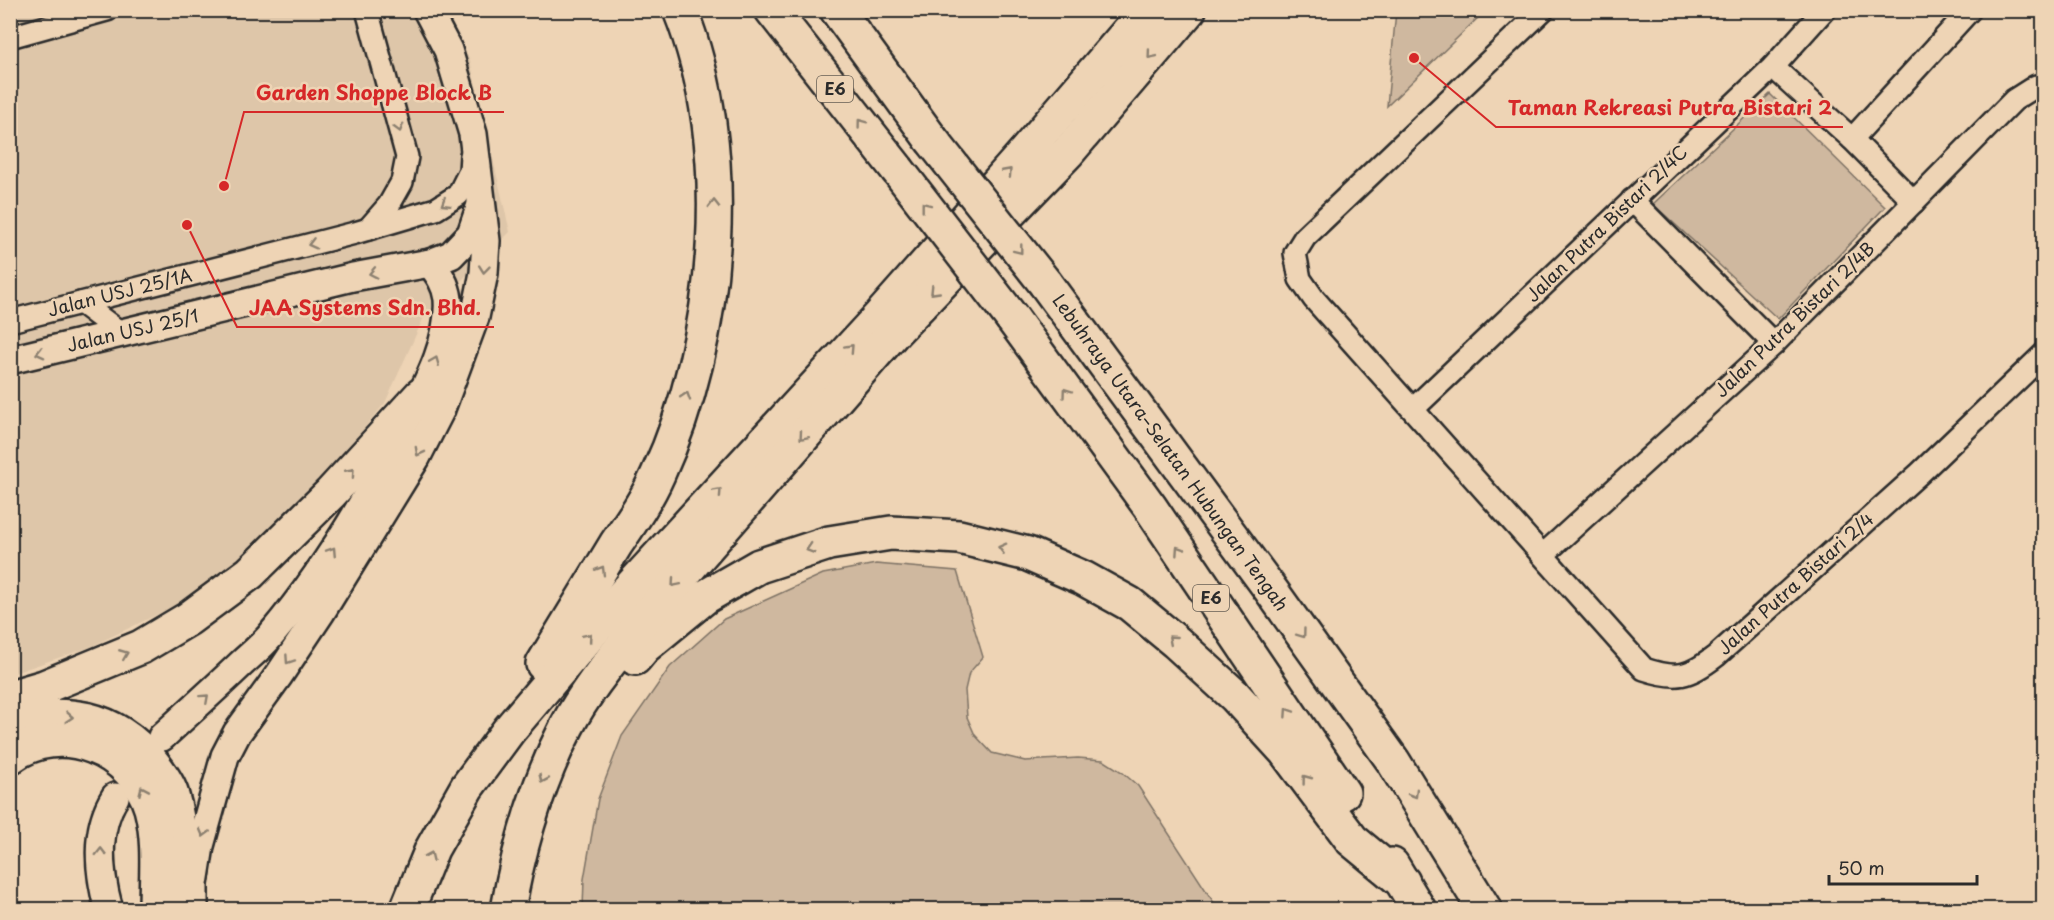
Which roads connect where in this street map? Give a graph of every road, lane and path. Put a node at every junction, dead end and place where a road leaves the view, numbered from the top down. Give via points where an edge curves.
1 (107, 10) edge
2 (367, 10) edge
3 (427, 10) edge
4 (680, 10) edge
5 (772, 10) edge
6 (837, 10) edge
7 (858, 10) edge
8 (1147, 10) edge
9 (1189, 10) edge
10 (1543, 10) edge
11 (1824, 10) edge
12 (1970, 10) edge
13 (10, 37) edge
14 (1773, 68) junction
15 (892, 86) junction
16 (2043, 87) edge
17 (473, 134) junction
18 (1852, 139) junction
19 (1632, 200) junction
20 (1914, 202) junction
21 (482, 204) junction
22 (368, 229) junction
23 (430, 262) junction
24 (81, 303) junction
25 (10, 321) edge
26 (122, 334) junction
27 (1774, 344) junction
28 (2043, 354) edge
29 (10, 360) edge
30 (421, 395) junction
31 (1413, 409) junction
32 (1543, 555) junction
33 (10, 697) edge
34 (10, 720) edge
35 (567, 726) junction
36 (509, 730) junction
37 (162, 737) dead end
38 (10, 757) edge
39 (115, 797) dead end
40 (1411, 896) edge
41 (109, 909) edge
42 (156, 909) edge
43 (179, 909) edge
44 (194, 909) edge
45 (407, 909) edge
46 (508, 909) edge
47 (1485, 909) edge

1 - 13 street
2 -> 22 street via 407,157 402,182
3 - 17 street via 448,50
36 -> 4 highway via 521,700 658,475 701,341 713,249 712,150 703,80
40 -> 5 highway, E6, bridge via 1150,507 1012,318
6 - 15 highway, Lebuhraya Utara–Selatan Hubungan Tengah / E6
7 - 15 highway
36 -> 8 highway via 625,592 880,316
9 -> 35 highway via 1068,152 895,332 654,607
10 - 31 street, Jalan Putra Bistari 2/4 via 1305,237 1295,253 1300,279 1314,299
11 - 14 street, Jalan Putra Bistari 2/4C
12 - 18 street
14 - 18 street
14 - 19 street, Jalan Putra Bistari 2/4C
15 -> 47 highway, Lebuhraya Utara–Selatan Hubungan Tengah / E6, bridge via 1045,283 1268,586 1394,761
16 - 20 street, Jalan Putra Bistari 2/4B via 2036,86 2014,100
17 - 21 street
17 -> 22 street, Jalan USJ 25/1A via 470,171 458,195 436,209
18 - 20 street
19 - 27 street
19 - 31 street, Jalan Putra Bistari 2/4C
20 - 27 street, Jalan Putra Bistari 2/4B
21 - 23 street, Jalan USJ 25/1 via 471,234 451,255
21 -> 44 street via 484,273 475,317 444,400 416,458 358,553 225,756 200,846
22 -> 24 street, Jalan USJ 25/1A
23 -> 26 street, Jalan USJ 25/1
30 -> 23 street via 439,351 448,297 443,279
24 - 25 street, Jalan USJ 25/1A
24 - 26 street
26 -> 29 street, Jalan USJ 25/1
27 - 32 street, Jalan Putra Bistari 2/4B
28 - 32 street, Jalan Putra Bistari 2/4 via 1920,473 1702,667 1673,676 1644,669
33 -> 30 highway via 44,687 141,646 188,619 242,580 330,494
37 -> 30 street via 270,636 304,593 389,458
31 - 32 street, Jalan Putra Bistari 2/4
34 -> 43 highway via 67,715 96,721 140,747 172,794 179,828
40 -> 35 highway via 1352,840 1286,752 1236,696 1130,604 1028,554 959,537 891,533 829,543 759,566 705,597 644,647 587,713
35 -> 46 highway via 536,796
45 -> 36 highway via 432,849 461,797
42 -> 38 highway via 157,847 151,808 137,777 103,750 76,740 44,741
41 -> 39 street via 101,870 101,839 106,811

